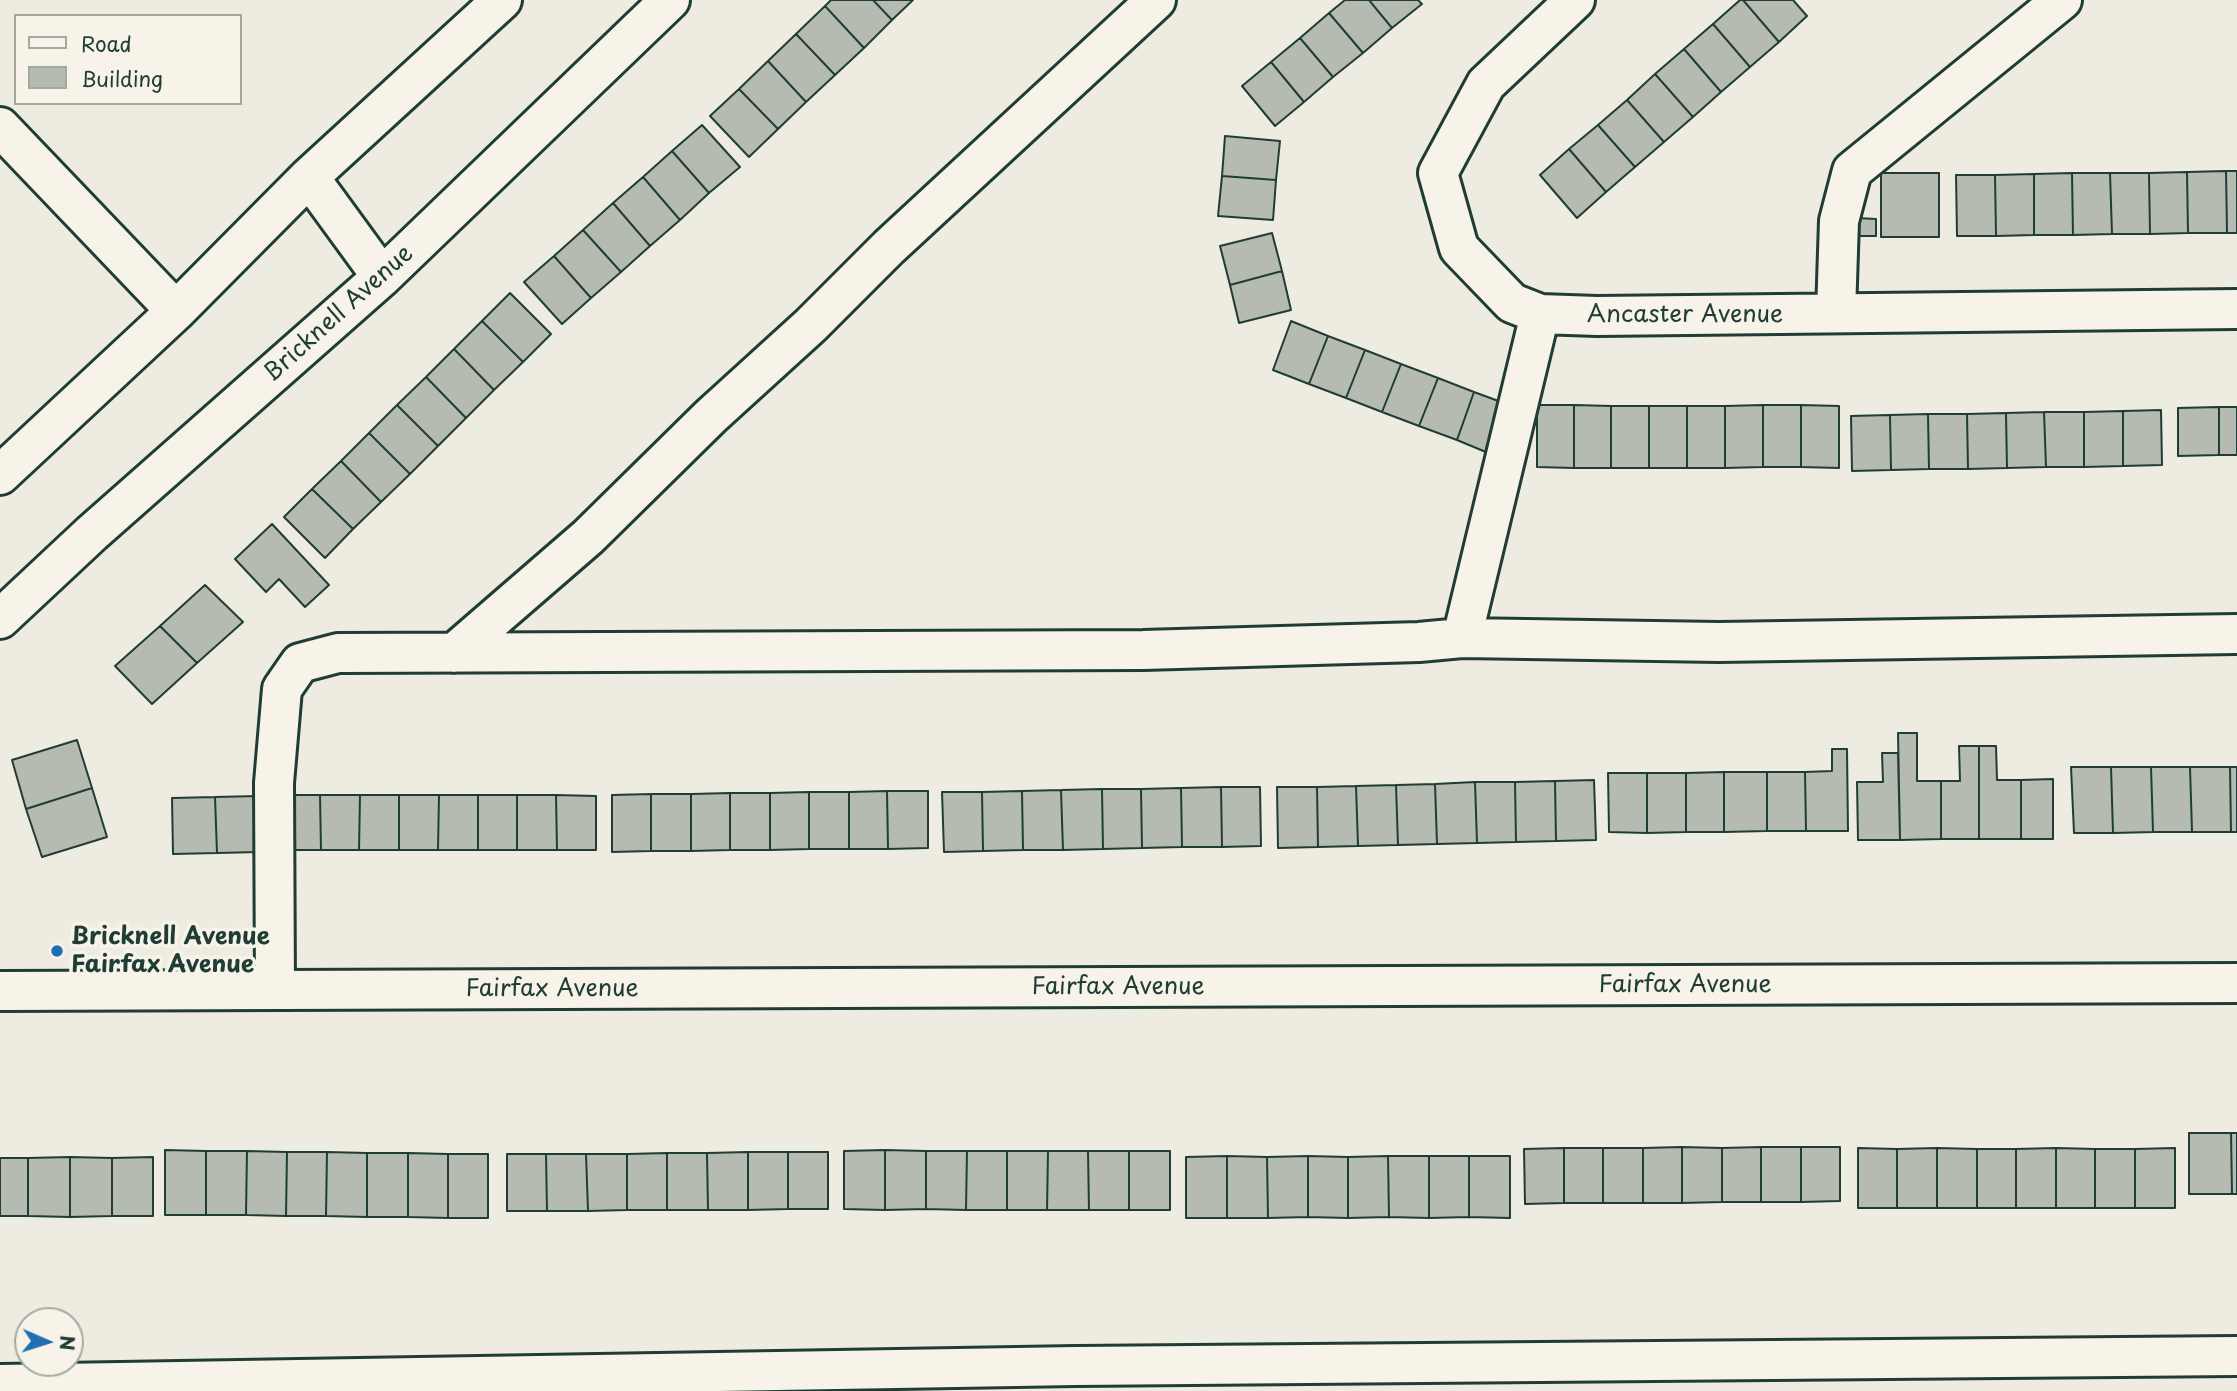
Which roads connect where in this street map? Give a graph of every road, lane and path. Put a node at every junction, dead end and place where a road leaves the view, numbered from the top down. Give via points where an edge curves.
1 (502, 0) edge
2 (670, 0) edge
3 (1156, 0) edge
4 (1575, 0) edge
5 (2062, 0) edge
6 (0, 127) edge
7 (309, 177) junction
8 (382, 277) junction
9 (2237, 309) edge
10 (176, 311) junction
11 (1836, 313) junction
12 (1540, 314) junction
13 (0, 475) edge
14 (0, 619) edge
15 (2237, 635) edge
16 (1462, 638) junction
17 (454, 653) junction
18 (2237, 983) edge
19 (275, 990) junction
20 (0, 991) edge
21 (2237, 1356) edge
22 (0, 1384) edge

1 - 7 street
2 - 8 street, Bricknell Avenue
3 - 17 street via 888,247 588,537
4 - 12 street, Ancaster Avenue via 1486,84 1438,173 1460,248 1512,303
5 - 11 street via 1852,171 1839,221
6 - 10 street
7 - 8 street
7 - 10 street
8 - 14 street, Bricknell Avenue
9 - 11 street, Ancaster Avenue
10 - 13 street
11 - 12 street, Ancaster Avenue
12 - 16 street
15 - 16 street via 1719,642
16 - 17 street via 1143,650
17 - 19 street via 338,653 300,663 282,689 274,783
18 - 19 street, Fairfax Avenue
19 - 20 street, Fairfax Avenue
21 - 22 street via 1034,1367

